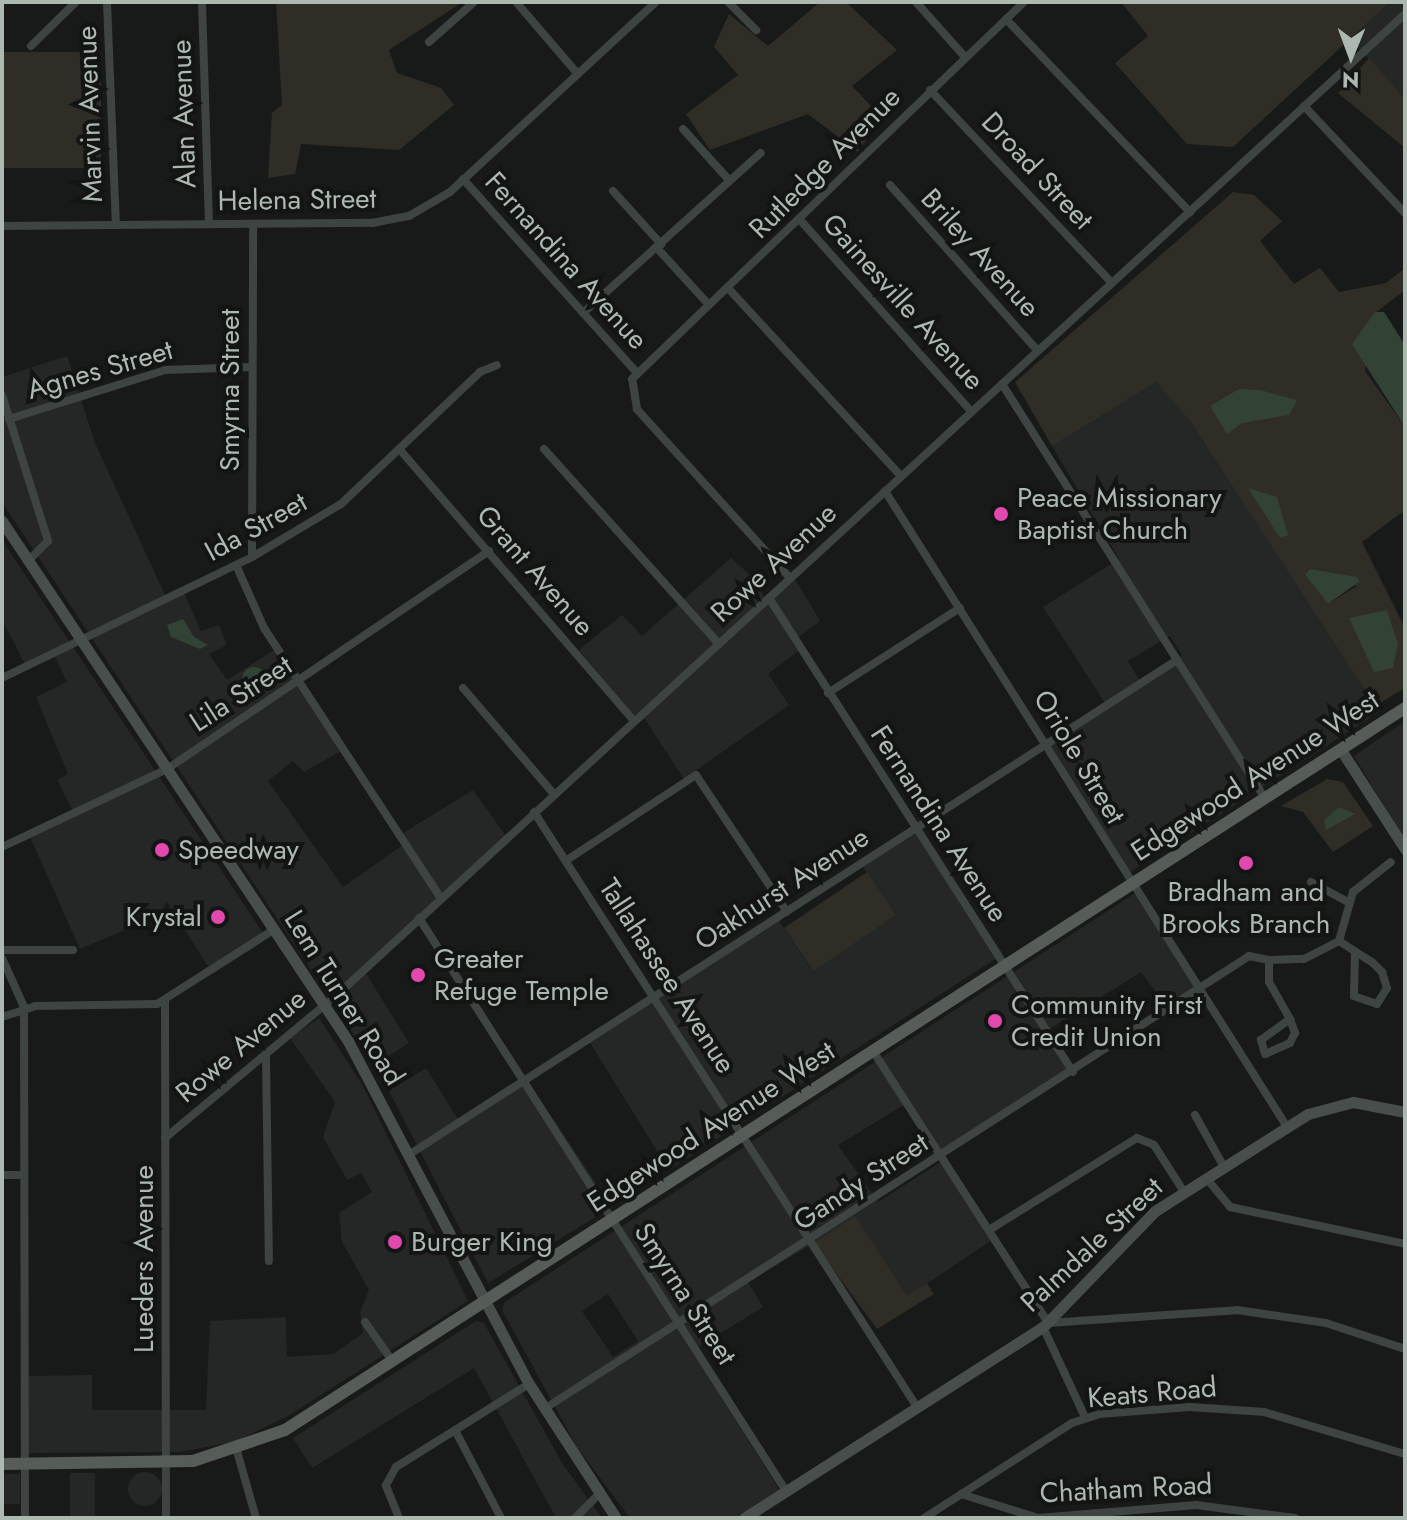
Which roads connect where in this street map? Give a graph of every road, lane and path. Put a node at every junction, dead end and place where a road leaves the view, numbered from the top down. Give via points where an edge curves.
1 (76, 2) edge
2 (107, 2) edge
3 (202, 2) edge
4 (474, 2) edge
5 (516, 2) edge
6 (656, 2) edge
7 (728, 2) edge
8 (916, 2) edge
9 (1024, 2) edge
10 (1405, 14) edge
11 (1006, 19) junction
12 (756, 30) dead end
13 (429, 42) dead end
14 (31, 46) dead end
15 (965, 57) junction
16 (578, 74) junction
17 (930, 90) junction
18 (1304, 106) junction
19 (683, 129) dead end
20 (761, 153) dead end
21 (463, 179) junction
22 (728, 179) junction
23 (890, 185) dead end
24 (613, 191) dead end
25 (1190, 212) junction
26 (1405, 213) edge
27 (801, 221) junction
28 (209, 224) junction
29 (253, 224) junction
30 (116, 225) junction
31 (2, 226) edge
32 (659, 246) junction
33 (1112, 283) junction
34 (728, 288) junction
35 (709, 305) junction
36 (583, 313) junction
37 (1038, 351) junction
38 (497, 365) dead end
39 (252, 367) junction
40 (635, 371) junction
41 (1002, 384) junction
42 (2, 395) edge
43 (972, 412) junction
44 (9, 419) junction
45 (544, 449) dead end
46 (401, 451) junction
47 (901, 476) junction
48 (885, 491) junction
49 (2, 521) edge
50 (489, 551) junction
51 (252, 557) junction
52 (28, 561) junction
53 (236, 565) junction
54 (790, 578) junction
55 (769, 598) junction
56 (960, 608) junction
57 (81, 640) junction
58 (719, 644) junction
59 (1177, 660) junction
60 (2, 678) edge
61 (300, 683) junction
62 (463, 688) dead end
63 (828, 693) junction
64 (1405, 708) edge
65 (634, 721) junction
66 (1047, 745) junction
67 (1341, 750) junction
68 (167, 769) junction
69 (554, 794) junction
70 (1265, 798) junction
71 (534, 812) junction
72 (917, 829) junction
73 (2, 847) edge
74 (1405, 849) edge
75 (567, 860) junction
76 (1391, 862) dead end
77 (1311, 882) dead end
78 (1131, 884) junction
79 (441, 898) junction
80 (1348, 902) junction
81 (787, 912) junction
82 (419, 918) junction
83 (273, 930) junction
84 (1339, 941) junction
85 (2, 950) edge
86 (73, 950) dead end
87 (1355, 952) junction
88 (2, 958) edge
89 (1269, 960) junction
90 (1004, 966) junction
91 (1201, 990) junction
92 (654, 998) junction
93 (165, 1000) junction
94 (325, 1005) junction
95 (24, 1007) junction
96 (2, 1017) edge
97 (1290, 1019) junction
98 (873, 1051) junction
99 (266, 1054) junction
100 (1073, 1072) junction
101 (523, 1082) junction
102 (1405, 1112) edge
103 (1195, 1115) dead end
104 (1287, 1127) junction
105 (742, 1134) junction
106 (165, 1138) junction
107 (410, 1154) junction
108 (942, 1157) junction
109 (1224, 1167) junction
110 (2, 1175) edge
111 (22, 1175) junction
112 (1206, 1178) junction
113 (1184, 1192) junction
114 (612, 1220) junction
115 (989, 1230) junction
116 (809, 1241) junction
117 (1405, 1244) edge
118 (269, 1261) dead end
119 (486, 1302) junction
120 (365, 1322) dead end
121 (679, 1325) junction
122 (1046, 1325) junction
123 (1405, 1349) edge
124 (393, 1362) junction
125 (529, 1384) junction
126 (917, 1407) junction
127 (544, 1409) junction
128 (1085, 1417) junction
129 (455, 1430) junction
130 (237, 1451) junction
131 (1405, 1454) edge
132 (24, 1463) junction
133 (166, 1463) junction
134 (2, 1464) edge
135 (786, 1491) junction
136 (961, 1494) junction
137 (597, 1496) junction
138 (25, 1518) edge
139 (166, 1518) edge
140 (256, 1518) edge
141 (399, 1518) edge
142 (501, 1518) edge
143 (575, 1518) edge
144 (616, 1518) edge
145 (744, 1518) edge
146 (924, 1518) edge
147 (1295, 1518) edge

1 - 14 street
2 - 30 street, Marvin Avenue
3 - 28 street, Alan Avenue
4 - 13 street
5 - 16 street
6 - 16 street, Helena Street
7 - 12 street
8 - 15 street
9 - 11 street, Rutledge Avenue
10 - 18 street, Rowe Avenue
11 - 15 street, Rutledge Avenue
11 - 25 street
15 - 17 street, Rutledge Avenue
16 - 21 street, Helena Street
17 - 27 street, Rutledge Avenue
17 - 33 street, Droad Street
18 - 25 street, Rowe Avenue
18 - 26 street
19 - 22 street
20 - 22 street
21 - 29 street, Helena Street via 424,209 388,221
21 - 36 street, Fernandina Avenue
22 - 32 street
23 - 37 street, Briley Avenue
24 - 32 street
25 - 33 street, Rowe Avenue
27 - 34 street, Rutledge Avenue
27 - 43 street, Gainesville Avenue
28 - 29 street, Helena Street
28 - 30 street, Helena Street
29 - 39 street, Smyrna Street
30 - 31 street, Helena Street
32 - 35 street
32 - 36 street
33 - 37 street, Rowe Avenue
34 - 35 street, Rutledge Avenue
34 - 47 street
35 - 40 street, Rutledge Avenue
36 - 40 street, Fernandina Avenue
37 - 41 street, Rowe Avenue
38 - 46 street, Ida Street via 480,372
39 - 44 street, Agnes Street via 165,370
39 - 51 street, Smyrna Street
40 - 54 street, Fernandina Avenue via 629,390 637,409
41 - 43 street, Rowe Avenue
41 - 59 street, Gainesville Avenue
42 - 44 street
43 - 47 street, Rowe Avenue
44 - 52 street via 48,541
45 - 58 street
46 - 50 street, Grant Avenue
46 - 51 street, Ida Street via 341,504
47 - 48 street, Rowe Avenue
48 - 54 street, Rowe Avenue
48 - 56 street, Oriole Street
49 - 52 main road, Lem Turner Road
50 - 61 street, Lila Street
50 - 65 street, Grant Avenue
51 - 53 street, Ida Street
52 - 57 main road, Lem Turner Road
53 - 57 street, Ida Street
53 - 61 street
54 - 55 street, Rowe Avenue
55 - 58 street, Rowe Avenue
55 - 63 street, Fernandina Avenue
56 - 63 street
56 - 66 street, Oriole Street
57 - 60 street, Ida Street
57 - 68 main road, Lem Turner Road
58 - 65 street, Rowe Avenue
59 - 66 street, Oakhurst Avenue
59 - 70 street, Gainesville Avenue
61 - 68 street, Lila Street
61 - 79 street
62 - 69 street
63 - 72 street, Fernandina Avenue
64 - 67 main road, Edgewood Avenue West
65 - 69 street, Rowe Avenue
66 - 72 street, Oakhurst Avenue
66 - 78 street, Oriole Street
67 - 70 main road, Edgewood Avenue West
67 - 74 main road
68 - 73 street, Lila Street
68 - 83 main road, Lem Turner Road
69 - 71 street, Rowe Avenue
70 - 78 main road, Edgewood Avenue West
71 - 75 street, Tallahassee Avenue
71 - 79 street, Rowe Avenue
72 - 81 street, Oakhurst Avenue
72 - 90 street, Fernandina Avenue
75 - 81 street via 696,775
75 - 92 street, Tallahassee Avenue
76 - 80 street via 1366,877
77 - 80 street
78 - 90 main road, Edgewood Avenue West
78 - 91 street, Oriole Street
79 - 82 street, Rowe Avenue
80 - 84 street
81 - 92 street, Oakhurst Avenue
82 - 94 street, Rowe Avenue
82 - 101 street, Smyrna Street
83 - 93 street
83 - 94 main road, Lem Turner Road
84 - 87 street
84 - 89 street, Gandy Street via 1304,959
85 - 86 street
87 - 87 street via 1387,981 1377,1004 1354,996
88 - 95 street
89 - 91 street, Gandy Street via 1249,956
89 - 97 street via 1269,982
90 - 98 main road, Edgewood Avenue West
90 - 100 street, Fernandina Avenue
91 - 100 street, Gandy Street
91 - 104 street, Oriole Street
92 - 101 street, Oakhurst Avenue
92 - 105 street, Tallahassee Avenue
93 - 95 street
93 - 106 street, Lueders Avenue
94 - 99 street, Rowe Avenue
94 - 107 main road, Lem Turner Road
95 - 96 street
95 - 111 street
97 - 97 street via 1290,1043 1265,1054 1261,1040
98 - 105 main road, Edgewood Avenue West
98 - 108 street
99 - 106 street, Rowe Avenue
99 - 118 street
100 - 108 street, Gandy Street
101 - 107 street, Oakhurst Avenue
101 - 114 street, Smyrna Street
102 - 104 main road, Palmdale Street via 1341,1103
103 - 109 street
104 - 109 main road, Palmdale Street
105 - 114 main road, Edgewood Avenue West
105 - 116 street, Tallahassee Avenue
106 - 133 street, Lueders Avenue
107 - 119 main road, Lem Turner Road
108 - 115 street
108 - 116 street, Gandy Street
109 - 112 main road, Palmdale Street
110 - 111 street
111 - 132 street
112 - 113 main road, Palmdale Street
112 - 117 street via 1230,1207
113 - 115 street via 1154,1145 1137,1138
113 - 122 main road, Palmdale Street via 1141,1224
114 - 119 main road, Edgewood Avenue West
114 - 121 street, Smyrna Street
115 - 122 street
116 - 121 street, Gandy Street
116 - 126 street, Tallahassee Avenue
119 - 124 main road, Edgewood Avenue West
119 - 125 main road, Lem Turner Road
120 - 124 street
121 - 127 street, Gandy Street
121 - 135 street, Smyrna Street
122 - 123 street via 1237,1310 1326,1323
122 - 126 main road, Palmdale Street
122 - 128 street
124 - 130 main road, Edgewood Avenue West via 285,1430
125 - 127 main road, Lem Turner Road
125 - 129 street
126 - 135 main road, Palmdale Street
127 - 137 main road, Lem Turner Road
128 - 131 street, Keats Road via 1237,1408 1328,1426
128 - 136 street, Keats Road
129 - 141 street via 390,1474 387,1491
129 - 142 street
130 - 133 main road, Edgewood Avenue West
130 - 140 street
132 - 133 main road, Edgewood Avenue West
132 - 134 main road, Edgewood Avenue West
132 - 138 street
133 - 139 street, Lueders Avenue
135 - 145 main road, Palmdale Street
136 - 146 street, Keats Road
136 - 147 street, Chatham Road via 1038,1518 1196,1505
137 - 143 street
137 - 144 main road, Lem Turner Road

